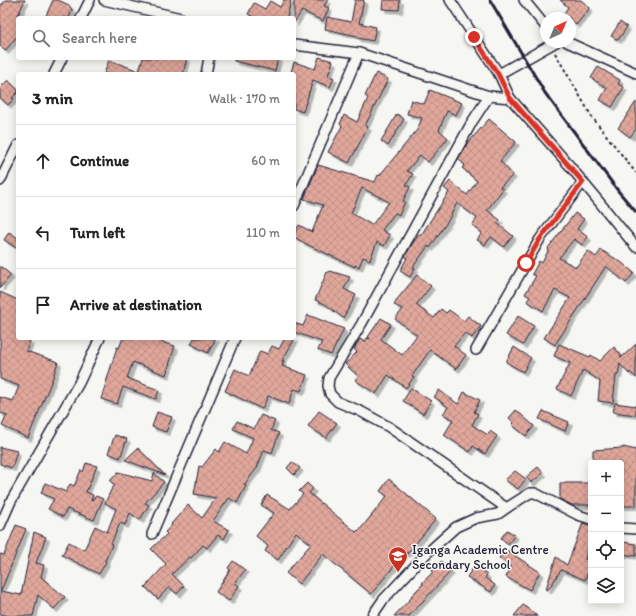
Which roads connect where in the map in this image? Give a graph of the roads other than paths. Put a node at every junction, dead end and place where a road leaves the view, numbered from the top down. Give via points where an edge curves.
1 (90, 0) edge
2 (104, 0) edge
3 (450, 0) edge
4 (524, 0) edge
5 (83, 16) edge
6 (172, 16) edge
7 (540, 20) edge
8 (296, 45) edge
9 (576, 46) edge
10 (547, 48) edge
11 (359, 53) junction
12 (61, 60) edge
13 (209, 60) edge
14 (55, 72) edge
15 (206, 72) edge
16 (636, 73) edge
17 (498, 74) junction
18 (489, 96) junction
19 (510, 98) junction
20 (16, 149) edge
21 (0, 181) edge
22 (583, 182) junction
23 (296, 201) edge
24 (636, 247) edge
25 (99, 340) edge
26 (234, 340) edge
27 (476, 350) dead end
28 (508, 507) junction
29 (588, 518) edge
30 (0, 526) edge
31 (624, 528) edge
32 (636, 529) edge
33 (152, 534) dead end
34 (372, 616) edge

1 - 5 street
2 - 6 street
3 - 17 street
4 - 7 street
8 - 11 street
9 - 16 street
10 - 17 street
11 - 18 street
11 - 23 street
12 - 14 street
13 - 15 street
17 - 19 street
18 - 19 street
18 - 28 street via 329,378 328,386 330,394 338,402 389,427
19 - 22 street
20 - 21 street
22 - 24 street
22 - 27 street via 540,239
25 - 30 street via 79,384 11,501
26 - 33 street
28 - 29 street via 530,493 535,493
28 - 34 street via 498,514 476,518 456,527 426,554 383,600
31 - 32 street

